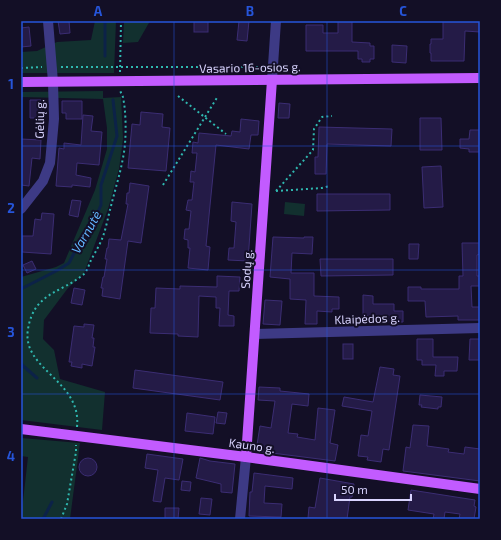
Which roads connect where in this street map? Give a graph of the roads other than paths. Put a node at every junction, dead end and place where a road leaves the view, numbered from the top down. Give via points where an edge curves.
1 (48, 21) edge
2 (276, 21) edge
3 (480, 78) edge
4 (272, 80) junction
5 (21, 82) edge
6 (53, 82) junction
7 (21, 209) edge
8 (480, 328) edge
9 (255, 334) junction
10 (21, 429) edge
11 (246, 457) junction
12 (480, 489) edge
13 (240, 519) edge

1 - 6 street, Gėlių g.
2 - 4 street, Sodų g.
3 - 4 main road, Vasario 16-osios g.
4 - 6 main road, Vasario 16-osios g.
4 - 9 main road, Sodų g.
5 - 6 main road, Vasario 16-osios g.
6 - 7 street, Gėlių g. via 54,119 50,164 43,181
8 - 9 street, Klaipėdos g.
9 - 11 main road, Sodų g.
10 - 11 main road, Kauno g.
11 - 12 main road, Kauno g.
11 - 13 street, Sodų g.

